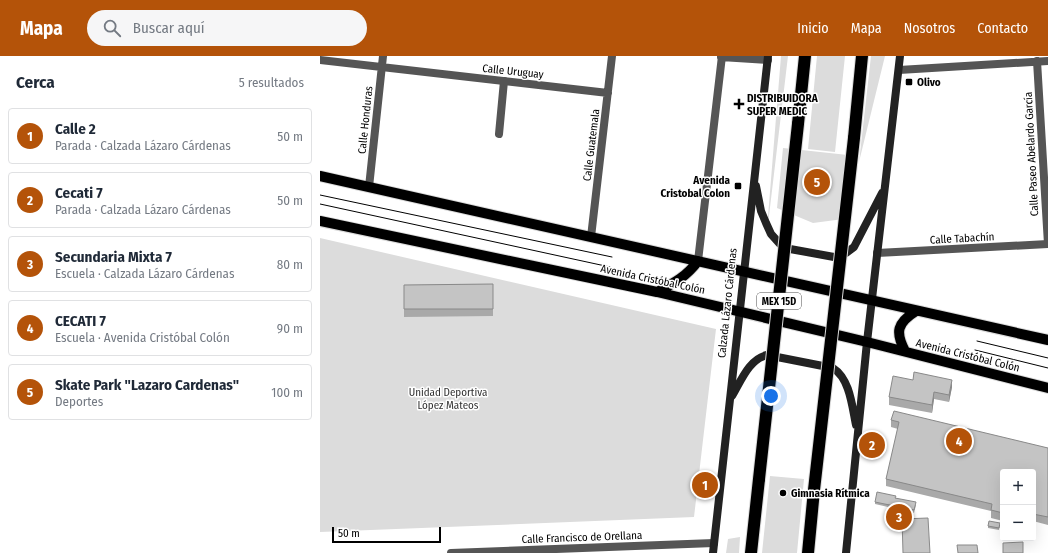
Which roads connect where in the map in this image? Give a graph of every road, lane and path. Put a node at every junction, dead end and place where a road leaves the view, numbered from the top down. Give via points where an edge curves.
1 (383, 56) edge
2 (612, 56) edge
3 (805, 56) edge
4 (862, 56) edge
5 (900, 56) edge
6 (721, 57) edge
7 (768, 58) edge
8 (320, 60) edge
9 (1043, 60) edge
10 (382, 67) junction
11 (899, 70) junction
12 (504, 81) junction
13 (608, 93) junction
14 (499, 134) dead end
15 (320, 176) edge
16 (754, 179) junction
17 (369, 187) junction
18 (885, 188) junction
19 (320, 221) edge
20 (591, 237) junction
21 (1048, 244) edge
22 (877, 253) junction
23 (698, 261) junction
24 (744, 272) junction
25 (657, 292) junction
26 (871, 301) junction
27 (739, 311) junction
28 (916, 311) junction
29 (1048, 340) edge
30 (867, 342) junction
31 (905, 351) junction
32 (1048, 388) edge
33 (730, 400) junction
34 (858, 434) junction
35 (714, 543) junction
36 (451, 553) edge
37 (713, 553) edge
38 (751, 553) edge
39 (808, 553) edge
40 (846, 553) edge

1 - 10 street, Calle Honduras
2 - 13 street, Calle Guatemala
3 - 38 highway, MEX 15D, bridge
4 - 39 highway, bridge
5 - 11 main road
6 - 7 street
6 - 23 street
7 - 16 main road, Calzada Lázaro Cárdenas
8 - 10 street, Calle Uruguay
9 - 11 street
9 - 21 street, Calle Paseo Abelardo García
10 - 12 street, Calle Uruguay
10 - 17 street, Calle Honduras
11 - 18 main road
12 - 13 street, Calle Uruguay
12 - 14 street
13 - 20 street, Calle Guatemala
15 - 17 main road
16 - 18 main road via 761,211 771,234 780,244 790,249 834,257 854,247
16 - 24 main road, Calzada Lázaro Cárdenas
17 - 20 main road
18 - 22 main road
19 - 25 main road, Avenida Cristóbal Colón
20 - 23 main road
21 - 22 street, Calle Tabachín
22 - 26 main road
23 - 24 main road
23 - 25 main road via 680,280
24 - 26 main road
24 - 27 main road, Calzada Lázaro Cárdenas
25 - 27 main road, Avenida Cristóbal Colón
26 - 28 main road
26 - 30 main road
27 - 30 main road, Avenida Cristóbal Colón
27 - 33 main road, Calzada Lázaro Cárdenas
28 - 29 main road
28 - 31 main road via 908,316 898,333
30 - 31 main road, Avenida Cristóbal Colón
30 - 34 main road
31 - 32 main road, Avenida Cristóbal Colón
33 - 34 main road via 753,362 761,356 768,355 833,368 843,377
33 - 35 main road, Calzada Lázaro Cárdenas
34 - 40 main road
35 - 36 street, Calle Francisco de Orellana
35 - 37 main road, Calzada Lázaro Cárdenas

